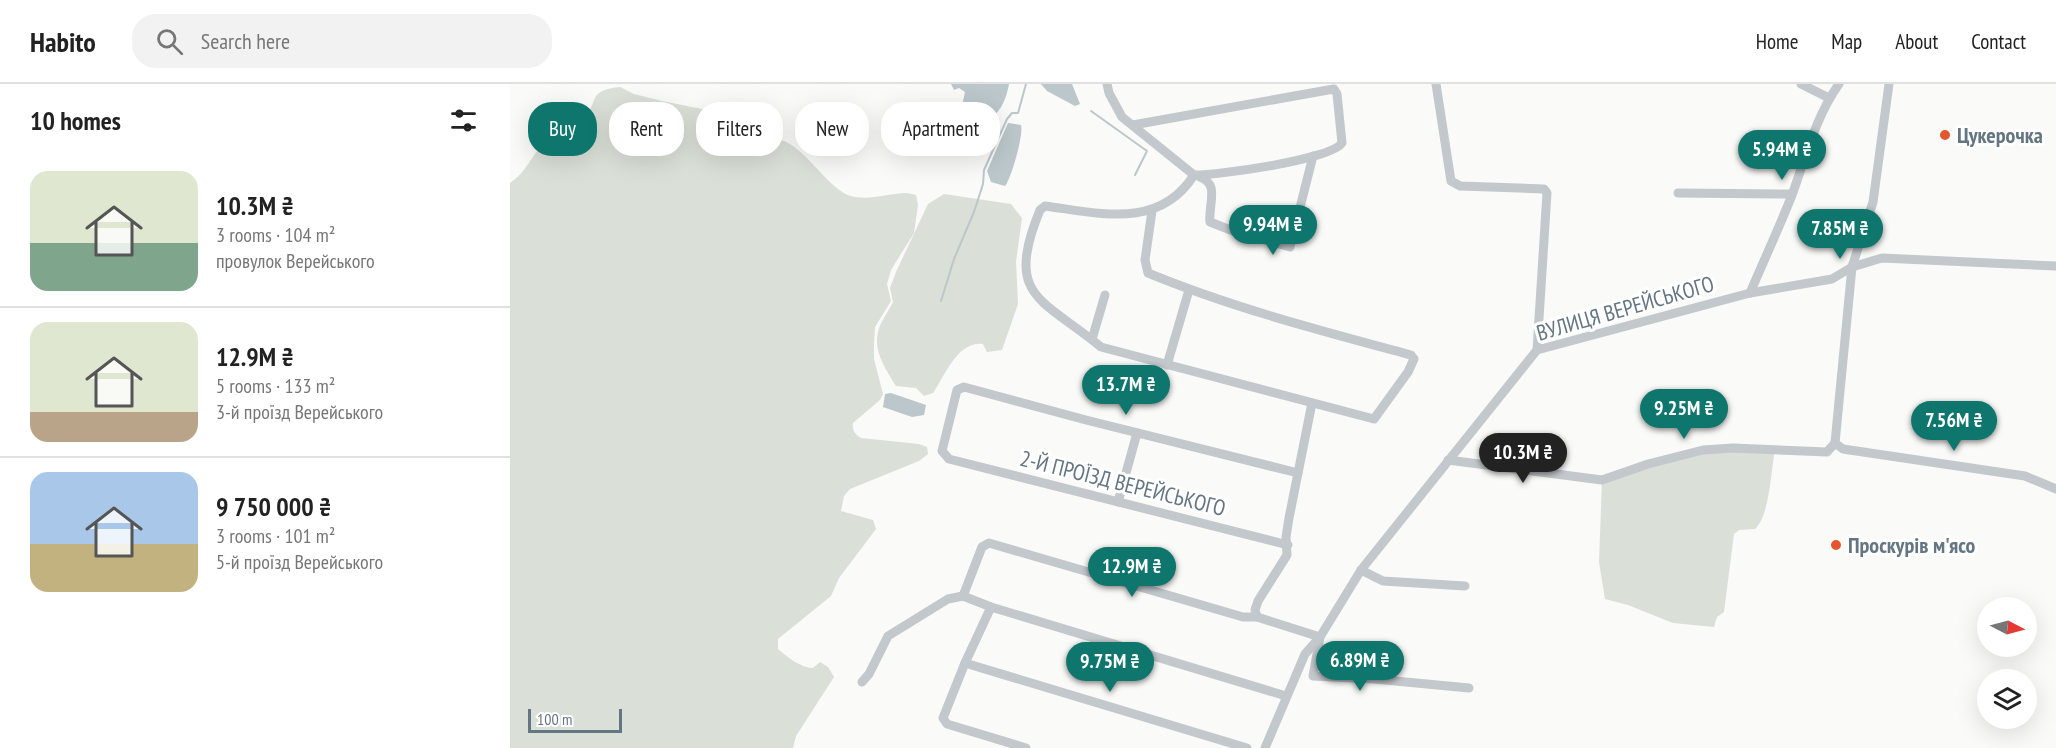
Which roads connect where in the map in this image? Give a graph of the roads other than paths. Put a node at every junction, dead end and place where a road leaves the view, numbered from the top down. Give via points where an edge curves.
1 (1107, 84) edge
2 (1436, 84) edge
3 (1801, 84) edge
4 (1839, 84) edge
5 (1889, 84) edge
6 (1829, 98) junction
7 (1133, 126) junction
8 (1313, 156) junction
9 (1194, 175) junction
10 (1213, 177) junction
11 (1678, 193) dead end
12 (1792, 195) junction
13 (1152, 211) junction
14 (2056, 266) edge
15 (1852, 267) junction
16 (1189, 290) junction
17 (1750, 293) junction
18 (1106, 295) dead end
19 (1092, 339) junction
20 (1537, 350) junction
21 (1167, 364) junction
22 (1312, 403) junction
23 (1137, 432) junction
24 (1835, 443) junction
25 (1448, 460) junction
26 (1298, 472) junction
27 (2056, 489) edge
28 (1118, 502) junction
29 (1288, 545) junction
30 (1361, 570) junction
31 (1465, 586) dead end
32 (963, 596) junction
33 (991, 608) junction
34 (1257, 617) junction
35 (1320, 637) junction
36 (965, 663) junction
37 (862, 682) dead end
38 (1469, 688) dead end
39 (1286, 696) junction
40 (1026, 748) edge
41 (1247, 748) edge
42 (1265, 748) edge

1 - 7 street via 1118,111
2 - 20 street via 1451,181 1460,186 1544,189 1547,193
3 - 6 street
4 - 6 street
5 - 15 street via 1873,202
6 - 12 street
7 - 8 street via 1334,89 1342,143 1332,151
7 - 9 street
8 - 10 street
8 - 10 street via 1290,247 1210,222
9 - 10 street
9 - 13 street via 1178,195
11 - 12 street
12 - 17 street
13 - 16 street via 1145,267 1148,273
13 - 19 street via 1121,215 1044,206 1040,210 1026,248 1030,284 1045,305
14 - 15 street, ВУЛИЦЯ ВЕРЕЙСЬКОГО via 1882,258
15 - 17 street, ВУЛИЦЯ ВЕРЕЙСЬКОГО via 1832,279
15 - 24 street
16 - 21 street
16 - 22 street via 1414,359 1374,419
17 - 20 street, ВУЛИЦЯ ВЕРЕЙСЬКОГО
18 - 19 street
19 - 21 street via 1101,346
20 - 25 street, ВУЛИЦЯ ВЕРЕЙСЬКОГО
21 - 22 street
22 - 26 street
23 - 26 street
23 - 28 street
23 - 28 street, 2-Й ПРОЇЗД ВЕРЕЙСЬКОГО via 964,387 957,390 942,451 949,459
24 - 25 street via 1827,452 1703,450 1602,480
24 - 27 street via 1843,449 2025,476
25 - 30 street, ВУЛИЦЯ ВЕРЕЙСЬКОГО
26 - 29 street via 1286,537
28 - 29 street, 2-Й ПРОЇЗД ВЕРЕЙСЬКОГО
29 - 34 street via 1287,555 1258,602
30 - 31 street via 1383,581
30 - 35 street, ВУЛИЦЯ ВЕРЕЙСЬКОГО
32 - 33 street
32 - 34 street via 982,547 989,543 1243,617
32 - 37 street via 948,599 888,636
33 - 36 street
33 - 39 street
34 - 35 street
35 - 38 street via 1313,676
35 - 39 street, ВУЛИЦЯ ВЕРЕЙСЬКОГО via 1305,654
36 - 40 street via 944,718 947,723
36 - 41 street
39 - 42 street, ВУЛИЦЯ ВЕРЕЙСЬКОГО

